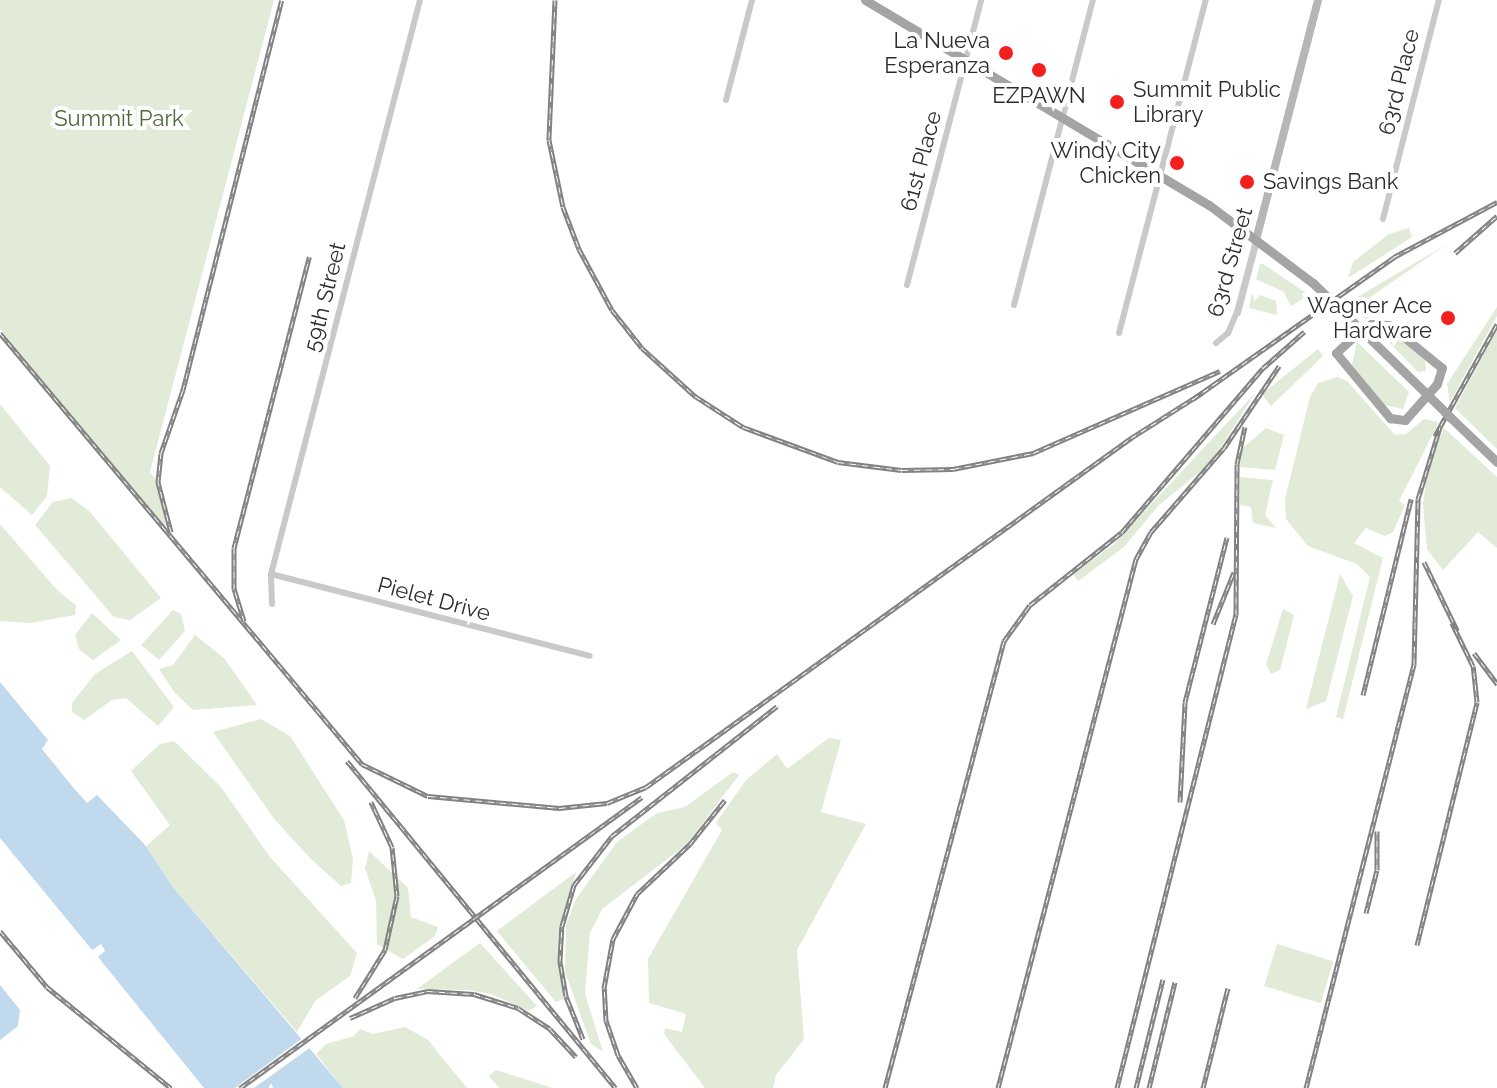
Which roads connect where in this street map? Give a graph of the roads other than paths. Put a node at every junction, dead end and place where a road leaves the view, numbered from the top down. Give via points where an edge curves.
1 (420, 0) edge
2 (752, 0) edge
3 (981, 0) edge
4 (1093, 0) edge
5 (1206, 0) edge
6 (1318, 0) edge
7 (1439, 0) edge
8 (867, 1) edge
9 (966, 60) junction
10 (726, 100) dead end
11 (1064, 114) junction
12 (1161, 174) junction
13 (1383, 219) dead end
14 (1256, 240) junction
15 (907, 285) dead end
16 (1014, 305) dead end
17 (1237, 312) joint
18 (1119, 333) dead end
19 (1216, 343) dead end
20 (1428, 395) junction
21 (1497, 462) edge
22 (271, 574) junction
23 (272, 604) dead end
24 (590, 656) dead end

1 - 22 street, 59th Street
2 - 10 street
3 - 9 street, 61st Place
4 - 11 street
5 - 12 street
6 - 14 main road, 63rd Street
7 - 13 street, 63rd Place
8 - 9 main road
9 - 11 main road
9 - 15 street, 61st Place
11 - 12 main road
11 - 16 street
12 - 14 main road
12 - 18 street
14 - 17 street, 63rd Street
14 - 20 main road via 1313,283
17 - 19 street, 63rd Street via 1228,333
20 - 20 main road, bridge via 1405,420 1390,418 1336,353 1371,324 1389,325 1439,364 1441,378
20 - 21 main road
22 - 23 street, 59th Street
22 - 24 street, Pielet Drive

